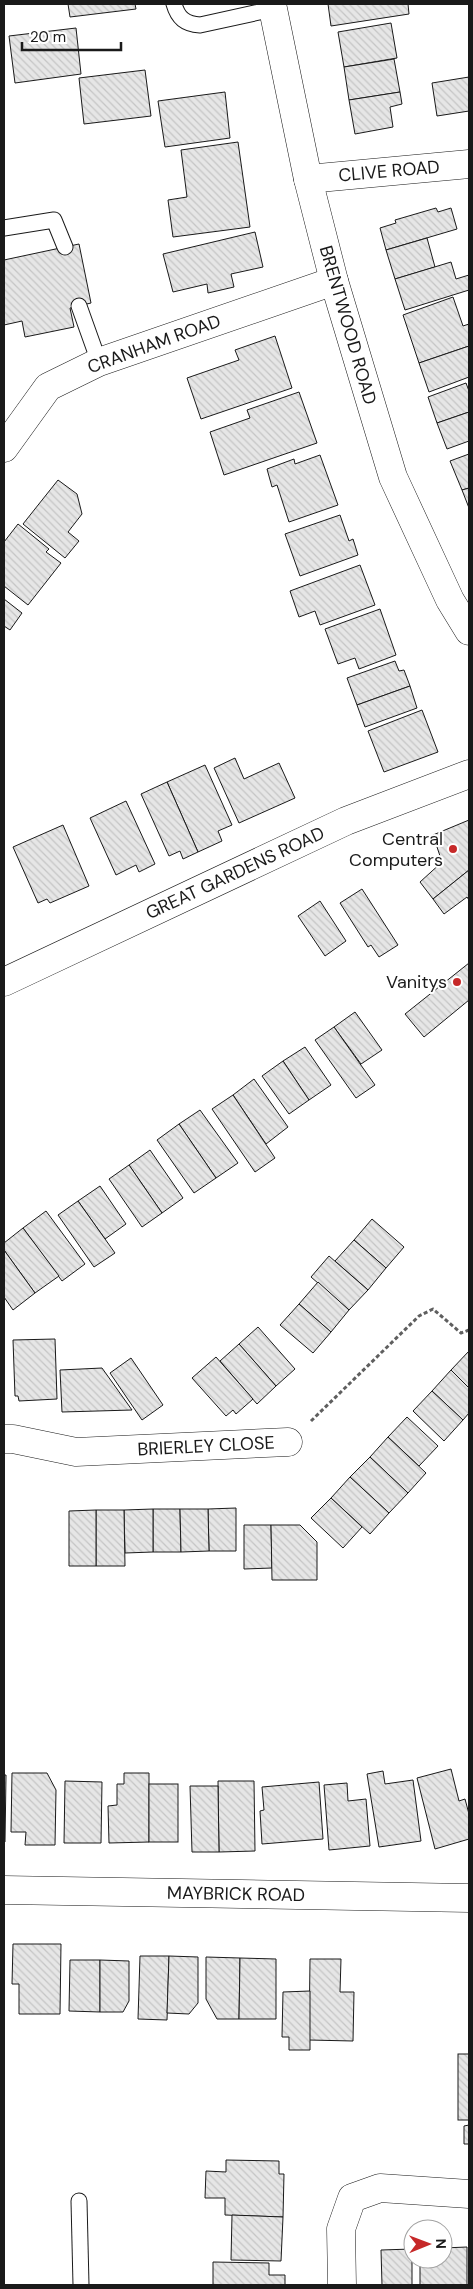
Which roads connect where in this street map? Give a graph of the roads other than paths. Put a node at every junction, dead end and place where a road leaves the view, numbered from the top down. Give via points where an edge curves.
1 (174, 4) edge
2 (272, 6) edge
3 (469, 164) edge
4 (308, 179) junction
5 (4, 228) edge
6 (65, 247) dead end
7 (334, 281) junction
8 (79, 306) dead end
9 (99, 362) junction
10 (4, 448) edge
11 (469, 631) edge
12 (469, 774) edge
13 (4, 982) edge
14 (4, 1438) edge
15 (288, 1442) road end
16 (4, 1890) edge
17 (469, 1898) edge
18 (469, 2194) edge
19 (79, 2201) dead end
20 (81, 2285) edge
21 (342, 2285) edge

1 - 2 lane via 189,25
2 - 4 street, BRENTWOOD ROAD
3 - 4 street, CLIVE ROAD
4 - 7 street, BRENTWOOD ROAD
5 - 6 lane via 54,220
7 - 9 street, CRANHAM ROAD
7 - 11 street, BRENTWOOD ROAD via 393,477 450,600
8 - 9 lane
9 - 10 street, CRANHAM ROAD via 48,387
12 - 13 street, GREAT GARDENS ROAD via 346,821
14 - 15 street, BRIERLEY CLOSE via 76,1452
16 - 17 street, MAYBRICK ROAD
18 - 21 street via 380,2188 352,2198 341,2229
19 - 20 lane

